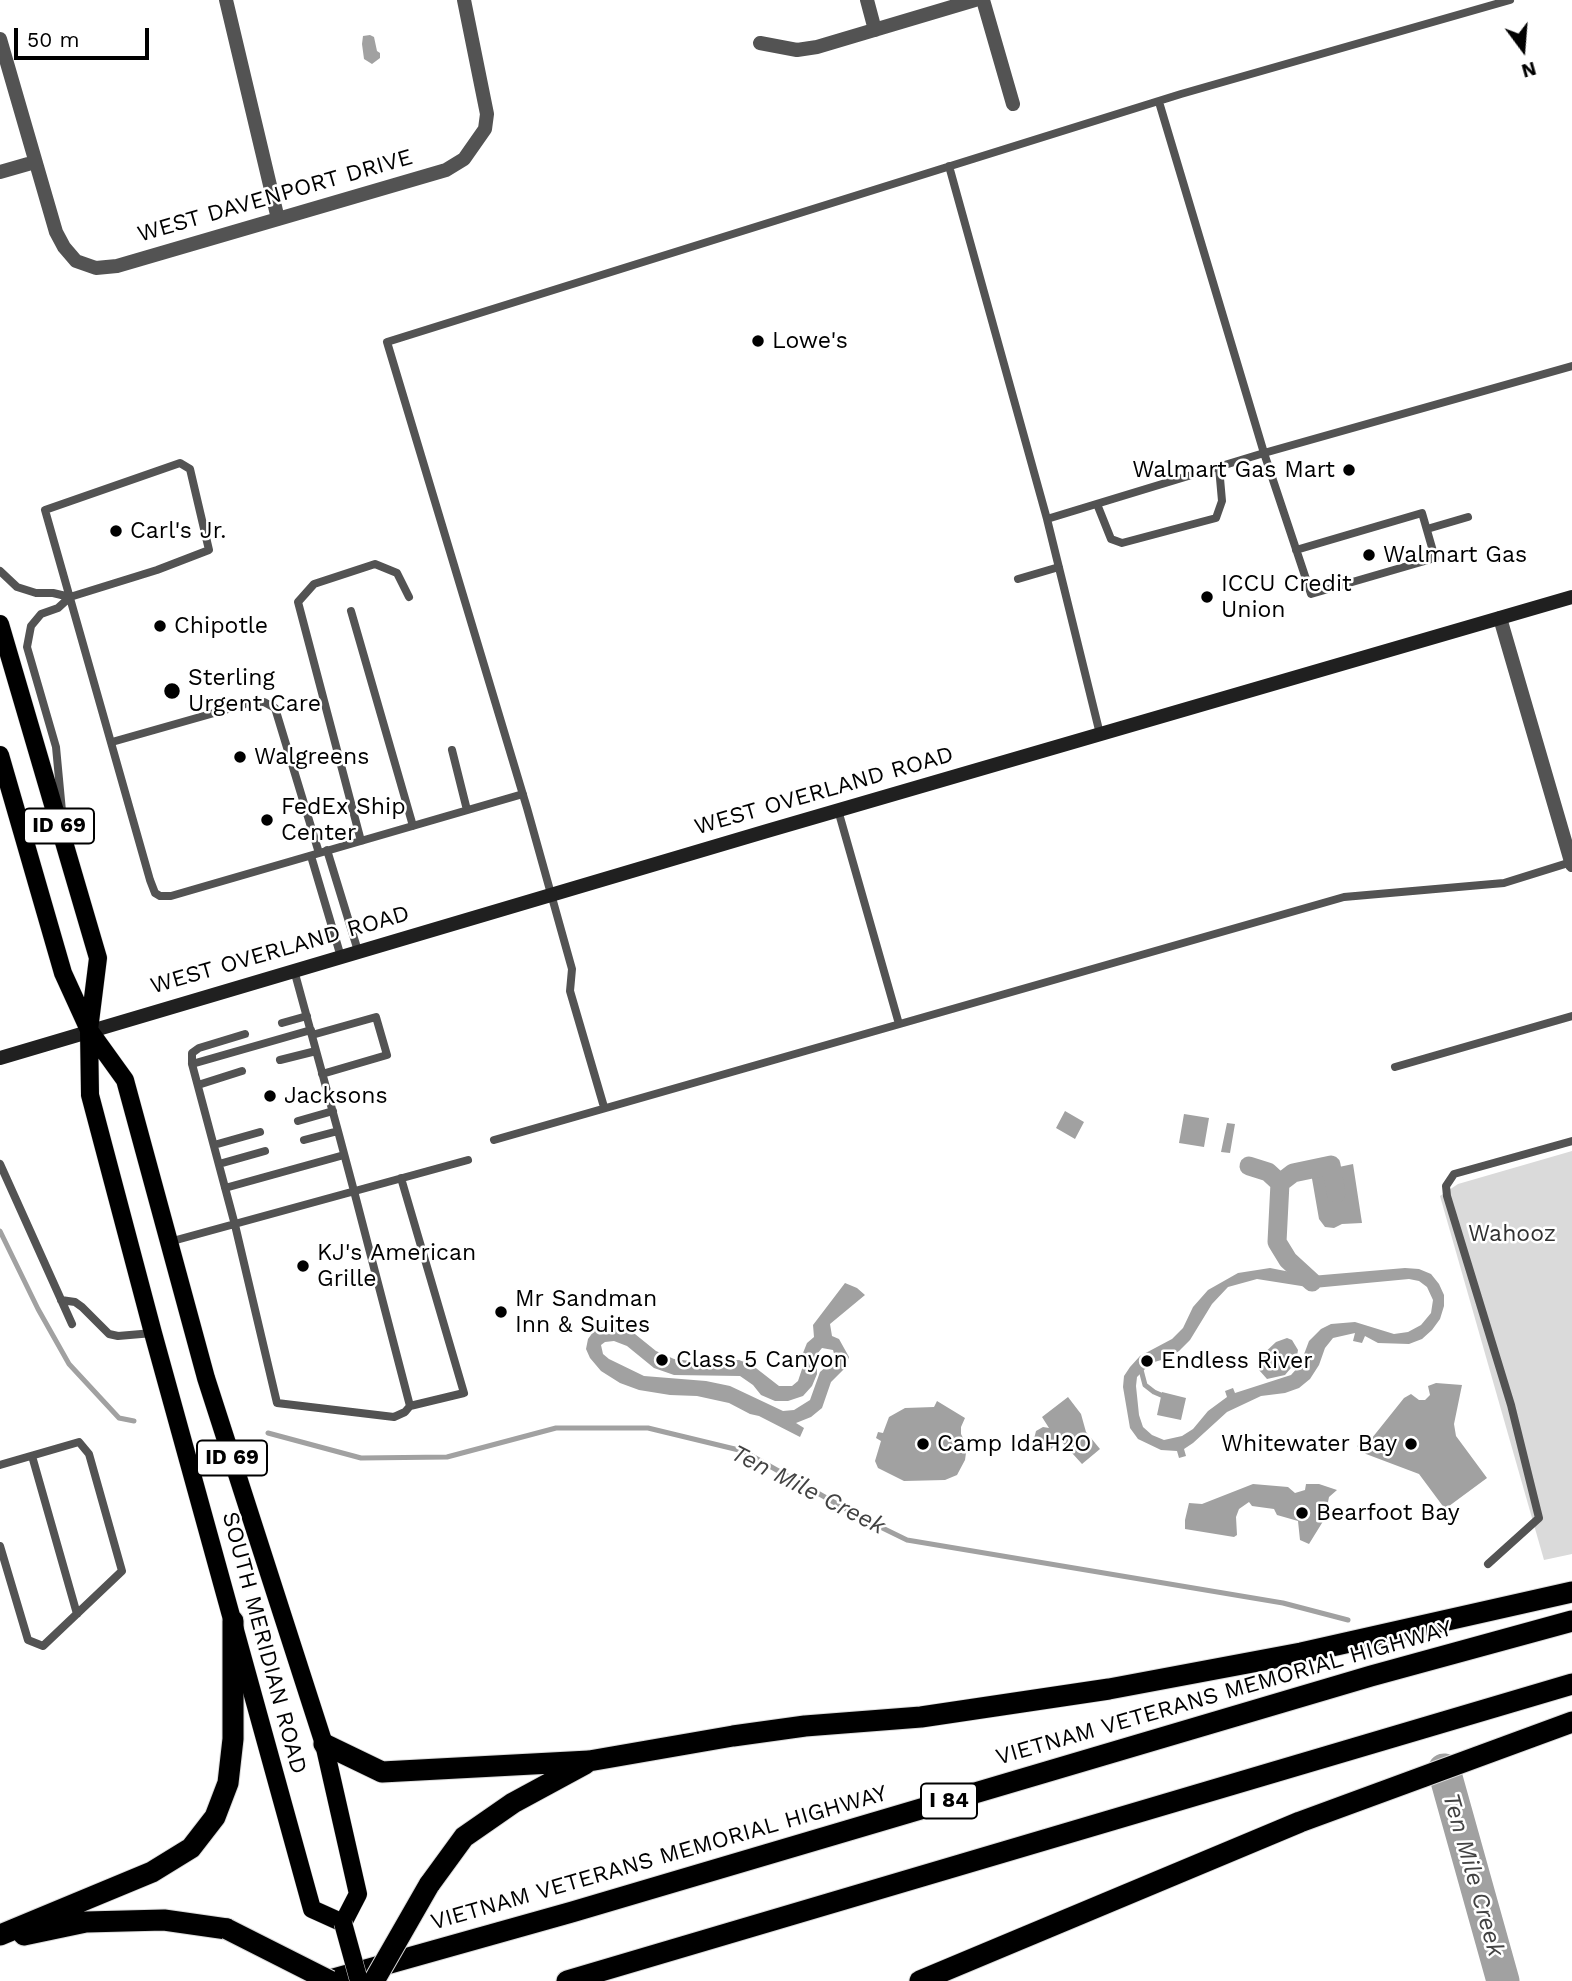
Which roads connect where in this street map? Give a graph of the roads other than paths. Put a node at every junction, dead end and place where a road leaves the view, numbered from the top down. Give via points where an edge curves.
1 (226, 0) edge
2 (464, 0) edge
3 (867, 0) edge
4 (975, 0) edge
5 (983, 0) edge
6 (1510, 0) edge
7 (875, 30) junction
8 (0, 38) edge
9 (760, 43) dead end
10 (1159, 102) junction
11 (1013, 104) dead end
12 (35, 162) junction
13 (949, 166) junction
14 (0, 172) edge
15 (278, 219) junction
16 (1572, 366) edge
17 (1265, 453) junction
18 (1219, 467) junction
19 (1097, 504) junction
20 (1468, 517) dead end
21 (1047, 519) junction
22 (1427, 529) junction
23 (1296, 550) junction
24 (1059, 567) junction
25 (0, 571) edge
26 (1018, 579) dead end
27 (70, 597) junction
28 (409, 597) dead end
29 (1572, 597) edge
30 (351, 611) dead end
31 (1500, 618) junction
32 (0, 624) edge
33 (1100, 734) junction
34 (111, 743) junction
35 (452, 750) dead end
36 (0, 755) edge
37 (523, 794) junction
38 (467, 810) junction
39 (838, 810) junction
40 (413, 826) junction
41 (361, 841) junction
42 (66, 849) junction
43 (319, 853) junction
44 (1572, 863) edge
45 (550, 895) junction
46 (358, 951) junction
47 (341, 957) junction
48 (294, 970) junction
49 (307, 1016) junction
50 (1572, 1016) edge
51 (282, 1023) dead end
52 (899, 1024) junction
53 (89, 1030) junction
54 (311, 1033) junction
55 (244, 1034) dead end
56 (316, 1051) junction
57 (0, 1058) edge
58 (281, 1060) dead end
59 (192, 1064) junction
60 (1395, 1067) dead end
61 (242, 1071) dead end
62 (322, 1074) junction
63 (198, 1085) junction
64 (604, 1107) junction
65 (333, 1111) junction
66 (298, 1121) dead end
67 (338, 1130) junction
68 (260, 1132) dead end
69 (303, 1140) dead end
70 (494, 1140) dead end
71 (1572, 1141) edge
72 (214, 1145) junction
73 (265, 1151) dead end
74 (344, 1155) junction
75 (468, 1160) dead end
76 (0, 1164) edge
77 (219, 1164) junction
78 (401, 1178) junction
79 (225, 1188) junction
80 (354, 1191) junction
81 (235, 1225) junction
82 (169, 1242) junction
83 (61, 1300) junction
84 (72, 1324) dead end
85 (153, 1333) junction
86 (411, 1406) junction
87 (32, 1456) junction
88 (0, 1465) edge
89 (0, 1546) edge
90 (1488, 1564) dead end
91 (1572, 1592) edge
92 (77, 1614) junction
93 (233, 1621) junction
94 (1572, 1621) edge
95 (1572, 1684) edge
96 (1572, 1722) edge
97 (324, 1744) junction
98 (589, 1761) junction
99 (343, 1923) junction
100 (0, 1935) edge
101 (0, 1940) edge
102 (328, 1981) edge
103 (359, 1981) edge
104 (374, 1981) edge
105 (567, 1981) edge
106 (920, 1981) edge

1 - 15 street
2 - 15 street, WEST DAVENPORT DRIVE via 486,114 485,129 464,159 446,170
3 - 7 street
4 - 7 street
5 - 11 street
6 - 10 lane
7 - 9 street via 797,50
8 - 12 street
10 - 13 lane
10 - 17 lane
12 - 14 street
12 - 15 street, WEST DAVENPORT DRIVE via 64,247 76,261 96,268 117,266
13 - 21 lane
13 - 37 lane via 387,342
16 - 17 lane
17 - 18 lane
17 - 23 lane
18 - 19 lane
18 - 19 lane via 1222,501 1216,518 1122,543 1111,539
19 - 21 lane
20 - 22 lane
21 - 24 lane
22 - 23 lane via 1422,513
22 - 23 lane via 1435,558 1311,594
24 - 26 lane
24 - 33 lane
25 - 27 lane via 17,587
27 - 27 lane via 45,510 180,463 191,470 209,550
27 - 34 lane
27 - 42 lane via 41,614 31,626 27,647 56,747
28 - 41 lane via 397,573 375,564 314,584 298,602
29 - 31 street, WEST OVERLAND ROAD
30 - 40 lane
31 - 33 street, WEST OVERLAND ROAD
31 - 44 street
32 - 42 main road, SOUTH MERIDIAN ROAD / ID 69
33 - 39 street, WEST OVERLAND ROAD
34 - 43 lane via 264,702 275,708
34 - 43 lane via 150,880 160,896 171,897
35 - 38 lane
36 - 53 main road, SOUTH MERIDIAN ROAD / ID 69 via 63,973
37 - 38 lane
37 - 45 lane
38 - 40 lane
39 - 45 street, WEST OVERLAND ROAD
39 - 52 lane
40 - 41 lane
41 - 43 lane
42 - 53 main road, SOUTH MERIDIAN ROAD / ID 69 via 98,958
43 - 46 lane
43 - 47 lane
44 - 52 lane via 1504,883 1345,897
45 - 46 street, WEST OVERLAND ROAD
45 - 64 lane via 572,969 570,991
46 - 47 street, WEST OVERLAND ROAD
47 - 48 street, WEST OVERLAND ROAD
48 - 49 lane
48 - 53 street, WEST OVERLAND ROAD
49 - 51 lane
49 - 54 lane
50 - 60 lane
52 - 64 lane
53 - 57 street, WEST OVERLAND ROAD
53 - 82 main road, SOUTH MERIDIAN ROAD / ID 69 via 125,1080
53 - 85 main road, SOUTH MERIDIAN ROAD / ID 69 via 90,1095
54 - 56 lane
54 - 59 lane
54 - 62 lane via 376,1017 387,1055
55 - 59 lane via 199,1048 192,1053
56 - 58 lane
56 - 62 lane
59 - 63 lane
61 - 63 lane
62 - 65 lane
63 - 72 lane
64 - 70 lane
65 - 66 lane
65 - 67 lane
67 - 69 lane
67 - 74 lane
68 - 72 lane
71 - 90 lane via 1454,1174 1446,1186 1511,1405 1539,1518
72 - 77 lane
73 - 77 lane
74 - 79 lane
74 - 80 lane
75 - 78 lane
76 - 83 lane
77 - 79 lane
78 - 80 lane
78 - 86 lane via 464,1393
79 - 81 lane
80 - 81 lane
80 - 86 lane
81 - 82 lane
81 - 86 lane via 277,1403 394,1417
82 - 97 main road, SOUTH MERIDIAN ROAD / ID 69 via 206,1378
83 - 84 lane
83 - 85 lane via 75,1302 109,1334
85 - 93 main road, SOUTH MERIDIAN ROAD / ID 69
87 - 88 lane
87 - 92 lane
87 - 92 lane via 79,1442 89,1454 122,1571
89 - 92 lane via 27,1640 43,1646
91 - 98 highway via 1301,1654 1109,1689 921,1717 743,1734
93 - 99 main road, SOUTH MERIDIAN ROAD / ID 69 via 312,1909
93 - 100 highway via 233,1739 228,1783 215,1817 191,1848 152,1872
94 - 102 highway, VIETNAM VETERANS MEMORIAL HIGHWAY / I 84
95 - 105 highway
96 - 106 highway via 1300,1822
97 - 98 highway via 382,1772
97 - 99 main road, SOUTH MERIDIAN ROAD / ID 69 via 358,1894
98 - 104 highway, bridge via 513,1803 464,1837 429,1885
99 - 103 main road, bridge
101 - 102 highway, bridge via 86,1922 164,1920 226,1929

